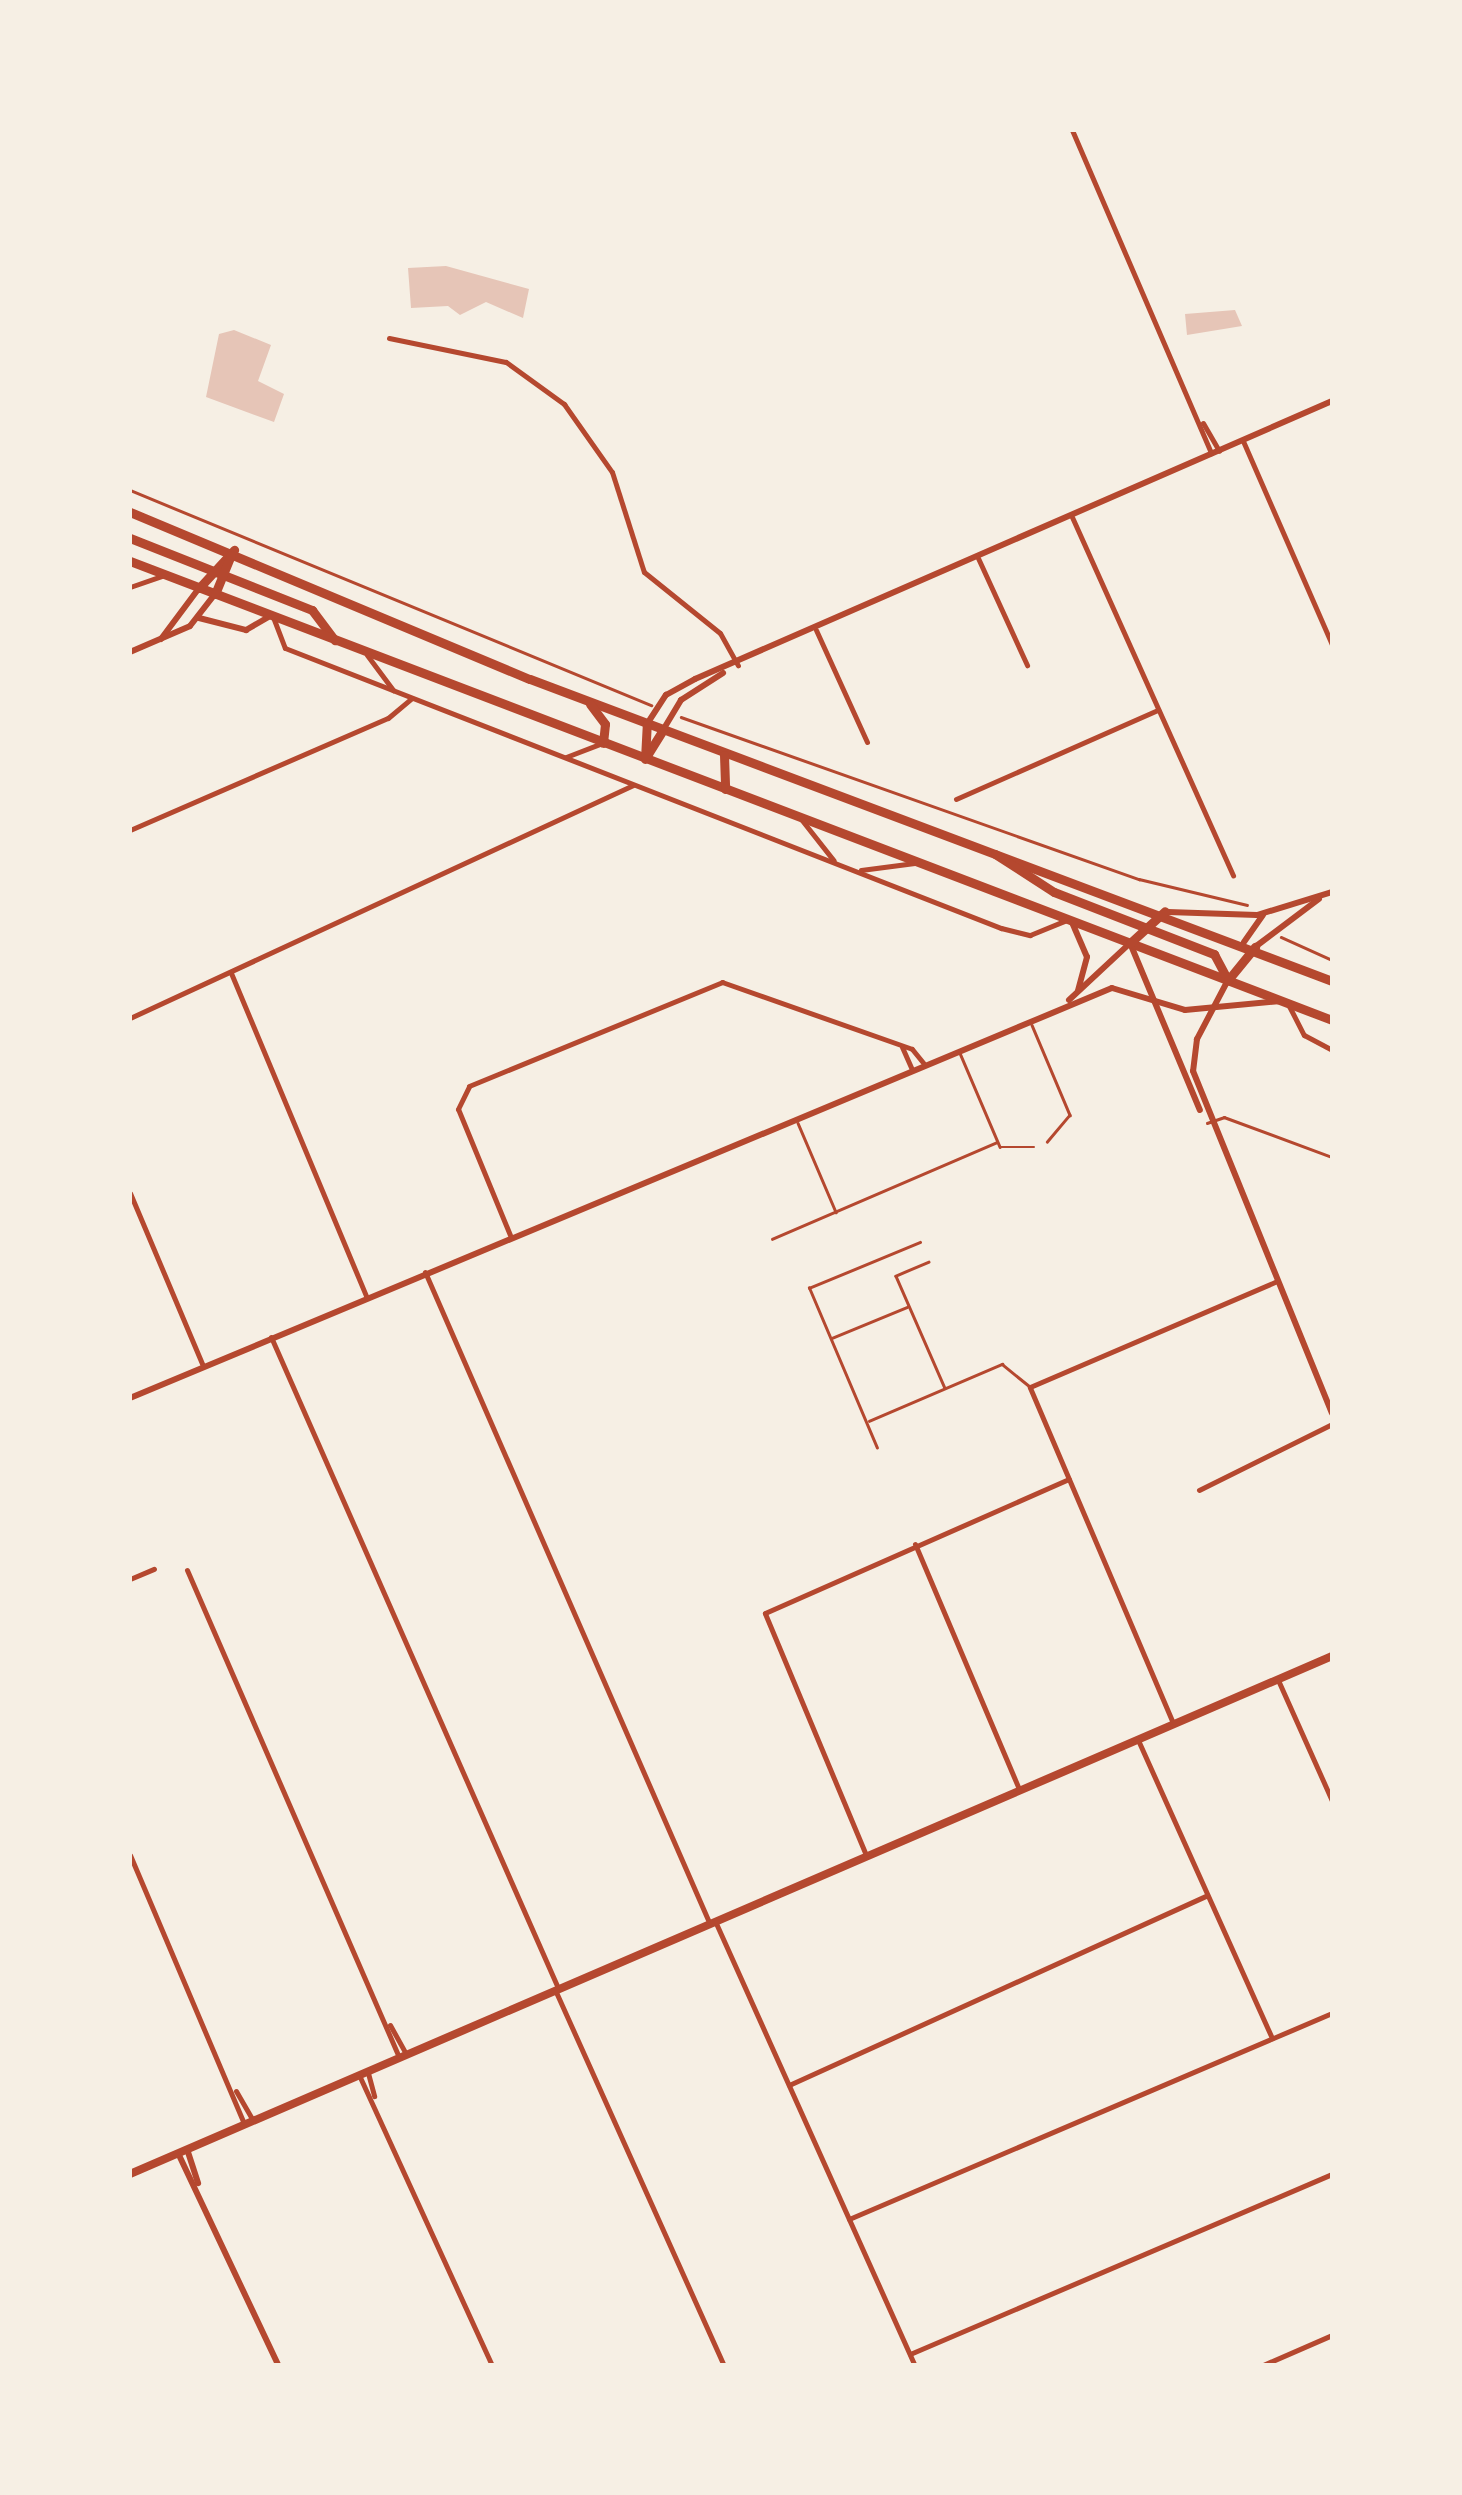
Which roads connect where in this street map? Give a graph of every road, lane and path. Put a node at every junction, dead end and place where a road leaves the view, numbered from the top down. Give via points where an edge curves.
1 (1072, 130) edge
2 (389, 338) dead end
3 (1332, 402) edge
4 (1243, 441) junction
5 (1216, 453) junction
6 (130, 490) edge
7 (130, 512) edge
8 (1072, 517) junction
9 (130, 538) edge
10 (234, 550) junction
11 (978, 558) junction
12 (130, 561) edge
13 (218, 573) junction
14 (165, 575) junction
15 (130, 587) edge
16 (199, 588) junction
17 (215, 594) junction
18 (272, 616) junction
19 (199, 618) junction
20 (816, 630) junction
21 (161, 639) junction
22 (335, 640) junction
23 (1332, 645) edge
24 (363, 651) junction
25 (130, 652) edge
26 (1027, 665) dead end
27 (735, 666) junction
28 (395, 692) junction
29 (412, 698) junction
30 (584, 700) junction
31 (642, 702) dead end
32 (1158, 710) junction
33 (692, 721) dead end
34 (648, 724) junction
35 (663, 730) junction
36 (867, 742) dead end
37 (602, 743) junction
38 (724, 754) junction
39 (562, 758) junction
40 (645, 759) junction
41 (633, 784) junction
42 (725, 789) junction
43 (956, 799) dead end
44 (800, 818) junction
45 (130, 830) edge
46 (983, 845) junction
47 (918, 862) junction
48 (841, 866) junction
49 (852, 870) junction
50 (1234, 876) dead end
51 (1328, 893) edge
52 (1077, 900) junction
53 (1274, 911) junction
54 (1166, 912) junction
55 (1252, 913) junction
56 (1070, 920) junction
57 (1148, 927) junction
58 (1280, 936) dead end
59 (1244, 942) junction
60 (1130, 943) junction
61 (1255, 946) junction
62 (1332, 960) edge
63 (231, 973) junction
64 (1228, 980) junction
65 (1332, 980) edge
66 (1078, 992) junction
67 (1149, 995) junction
68 (1285, 1002) junction
69 (1060, 1007) junction
70 (1210, 1010) junction
71 (130, 1018) edge
72 (1030, 1019) junction
73 (1332, 1020) edge
74 (902, 1047) junction
75 (958, 1050) junction
76 (1332, 1050) edge
77 (924, 1064) junction
78 (912, 1069) junction
79 (1204, 1115) junction
80 (796, 1117) junction
81 (1207, 1124) junction
82 (997, 1142) junction
83 (1047, 1142) dead end
84 (1034, 1148) dead end
85 (1332, 1158) edge
86 (130, 1192) edge
87 (836, 1212) junction
88 (510, 1235) junction
89 (772, 1240) dead end
90 (920, 1242) dead end
91 (929, 1262) dead end
92 (424, 1272) junction
93 (1275, 1282) junction
94 (366, 1296) junction
95 (909, 1306) junction
96 (271, 1337) junction
97 (830, 1338) junction
98 (202, 1366) junction
99 (1030, 1387) junction
100 (945, 1389) junction
101 (130, 1398) edge
102 (1332, 1411) edge
103 (866, 1422) junction
104 (1332, 1424) edge
105 (877, 1448) dead end
106 (1068, 1479) junction
107 (1199, 1490) dead end
108 (915, 1544) junction
109 (154, 1568) dead end
110 (187, 1570) dead end
111 (130, 1579) edge
112 (1332, 1656) edge
113 (1277, 1679) junction
114 (1174, 1723) junction
115 (1137, 1738) junction
116 (1020, 1789) junction
117 (1332, 1801) edge
118 (130, 1855) edge
119 (866, 1855) junction
120 (1207, 1895) junction
121 (712, 1921) junction
122 (556, 1989) junction
123 (1332, 2013) edge
124 (1272, 2038) junction
125 (402, 2056) junction
126 (363, 2073) junction
127 (789, 2085) junction
128 (249, 2123) junction
129 (182, 2151) junction
130 (130, 2174) edge
131 (1332, 2174) edge
132 (849, 2219) junction
133 (1332, 2335) edge
134 (910, 2354) junction
135 (278, 2365) edge
136 (492, 2365) edge
137 (724, 2365) edge
138 (915, 2365) edge
139 (1262, 2365) edge

1 - 5 street
2 - 27 street via 492,357 564,404 612,472 644,572 720,633
3 - 4 street
4 - 5 street
4 - 23 street
5 - 8 street
6 - 31 path
7 - 10 highway
8 - 11 street
8 - 32 street
9 - 13 highway
10 - 13 highway
10 - 30 highway
11 - 20 street
11 - 26 street
12 - 14 highway
13 - 16 highway
13 - 17 highway
13 - 22 highway via 326,618
14 - 15 street
14 - 16 highway
16 - 17 highway
16 - 21 street
17 - 18 highway
17 - 19 street
18 - 19 street via 246,630
18 - 22 highway
18 - 28 street via 282,646
19 - 21 street
20 - 27 street
20 - 36 street
21 - 25 street
22 - 24 highway
24 - 28 street
24 - 37 highway
27 - 34 street via 676,688
27 - 35 street via 684,698
28 - 29 street
29 - 39 street
29 - 45 street via 388,718
30 - 34 highway
30 - 37 highway via 604,721
32 - 43 street
32 - 50 street
33 - 55 path via 1119,873
34 - 35 highway
34 - 40 highway
35 - 38 highway
35 - 40 highway
37 - 39 street
37 - 40 highway
38 - 42 highway
38 - 46 highway
39 - 41 street
40 - 42 highway
41 - 48 street
41 - 63 street
42 - 44 highway
44 - 47 highway
44 - 48 street
46 - 52 highway
46 - 54 highway
47 - 49 street
47 - 56 highway
48 - 49 street
49 - 56 street via 1022,934
51 - 53 street
51 - 61 street
52 - 56 highway
52 - 57 highway
53 - 55 street
53 - 59 street
54 - 55 street
54 - 57 highway
54 - 59 highway
56 - 60 highway
56 - 66 street via 1088,959
57 - 60 highway
57 - 64 highway via 1216,954
58 - 62 path
59 - 61 highway
60 - 64 highway
60 - 66 street
60 - 67 street
61 - 64 highway
61 - 65 highway
63 - 71 street
63 - 94 street
64 - 68 highway
64 - 70 street
66 - 69 street
67 - 69 street via 1118,986
67 - 70 street
67 - 79 street
68 - 70 street
68 - 73 highway
68 - 76 street via 1304,1035
69 - 72 street
70 - 79 street via 1192,1058
72 - 75 street
72 - 83 lane via 1070,1114
74 - 77 street
74 - 78 street
74 - 88 street via 722,982 458,1097
75 - 77 street
75 - 82 lane
77 - 78 street
78 - 80 street
79 - 81 street
80 - 87 lane
80 - 88 street
81 - 85 lane via 1224,1117
81 - 93 street
82 - 84 lane via 1006,1151
82 - 87 lane
86 - 98 street
87 - 89 lane
88 - 92 street
90 - 97 lane via 810,1288
91 - 95 lane via 896,1276
92 - 94 street
92 - 121 street
93 - 99 street
93 - 102 street
94 - 96 street
95 - 97 lane
95 - 100 lane
96 - 98 street
96 - 122 street
97 - 103 lane
98 - 101 street
99 - 100 lane via 1007,1364
99 - 106 street
100 - 103 lane
103 - 105 lane
104 - 107 street
106 - 108 street
106 - 114 street
108 - 116 street
108 - 119 street via 765,1612
109 - 111 street
110 - 125 street
112 - 113 main road
113 - 114 main road
113 - 117 street
114 - 115 main road
115 - 116 main road
115 - 120 street
116 - 119 main road
118 - 128 street
119 - 121 main road
120 - 124 street
120 - 127 street via 1100,1951
121 - 122 main road
121 - 127 street
122 - 125 main road
122 - 137 street
123 - 124 street
124 - 132 street
125 - 126 main road
126 - 128 main road
126 - 136 street
127 - 132 street
128 - 129 main road
129 - 130 main road
129 - 135 street
131 - 134 street
132 - 134 street
133 - 139 street
134 - 138 street

